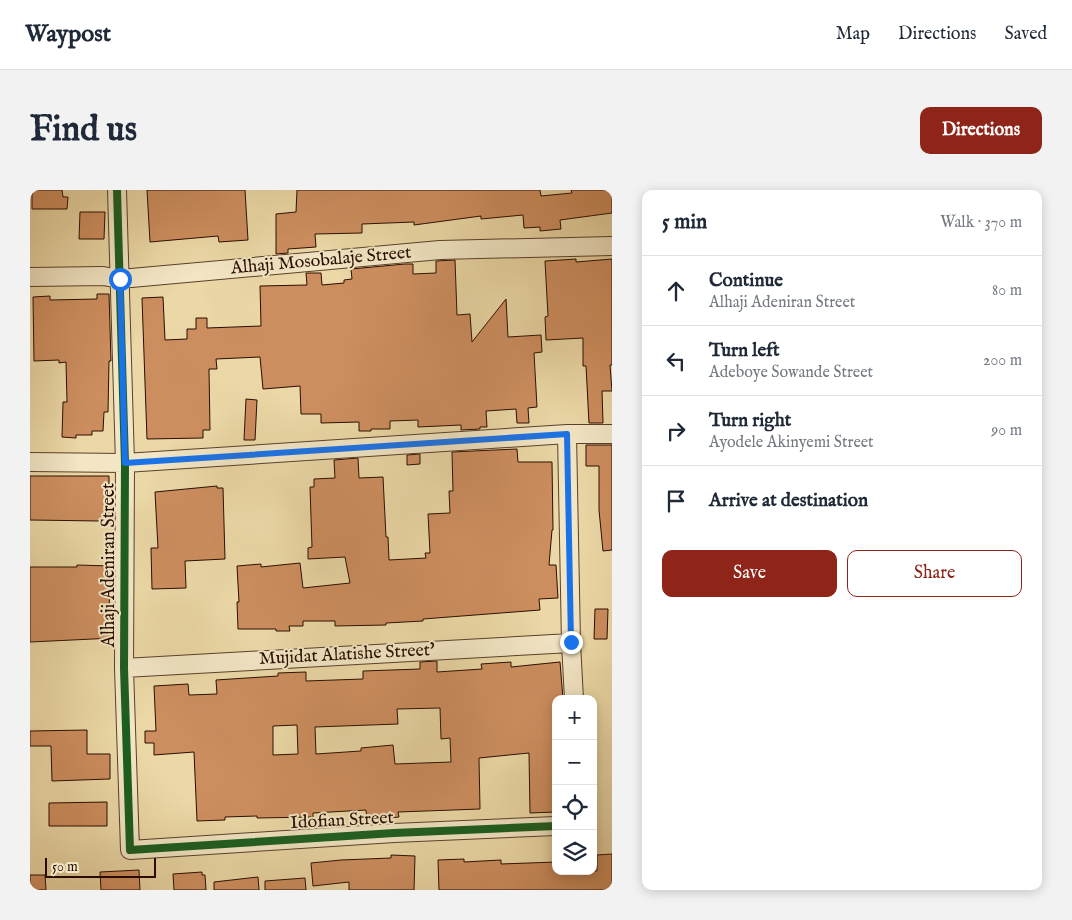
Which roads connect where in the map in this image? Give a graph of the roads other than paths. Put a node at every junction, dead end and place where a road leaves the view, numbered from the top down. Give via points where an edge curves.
1 (117, 190) edge
2 (612, 246) edge
3 (30, 277) edge
4 (120, 279) junction
5 (567, 434) junction
6 (612, 434) edge
7 (30, 462) edge
8 (125, 463) junction
9 (571, 642) junction
10 (124, 668) junction
11 (574, 695) edge
12 (552, 826) edge
13 (130, 850) joint

1 - 4 street, Alhaji Adeniran Street
2 - 4 street, Alhaji Mosobalaje Street via 440,250
3 - 4 street, Alhaji Mosobalaje Street via 102,276
4 - 8 street, Alhaji Adeniran Street
5 - 6 street
5 - 8 street
5 - 9 street
7 - 8 street
8 - 10 street, Alhaji Adeniran Street
9 - 10 street, Mujidat Alatishe Street'
9 - 11 street
10 - 13 street, Alhaji Adeniran Street
12 - 13 street, Idofian Street

